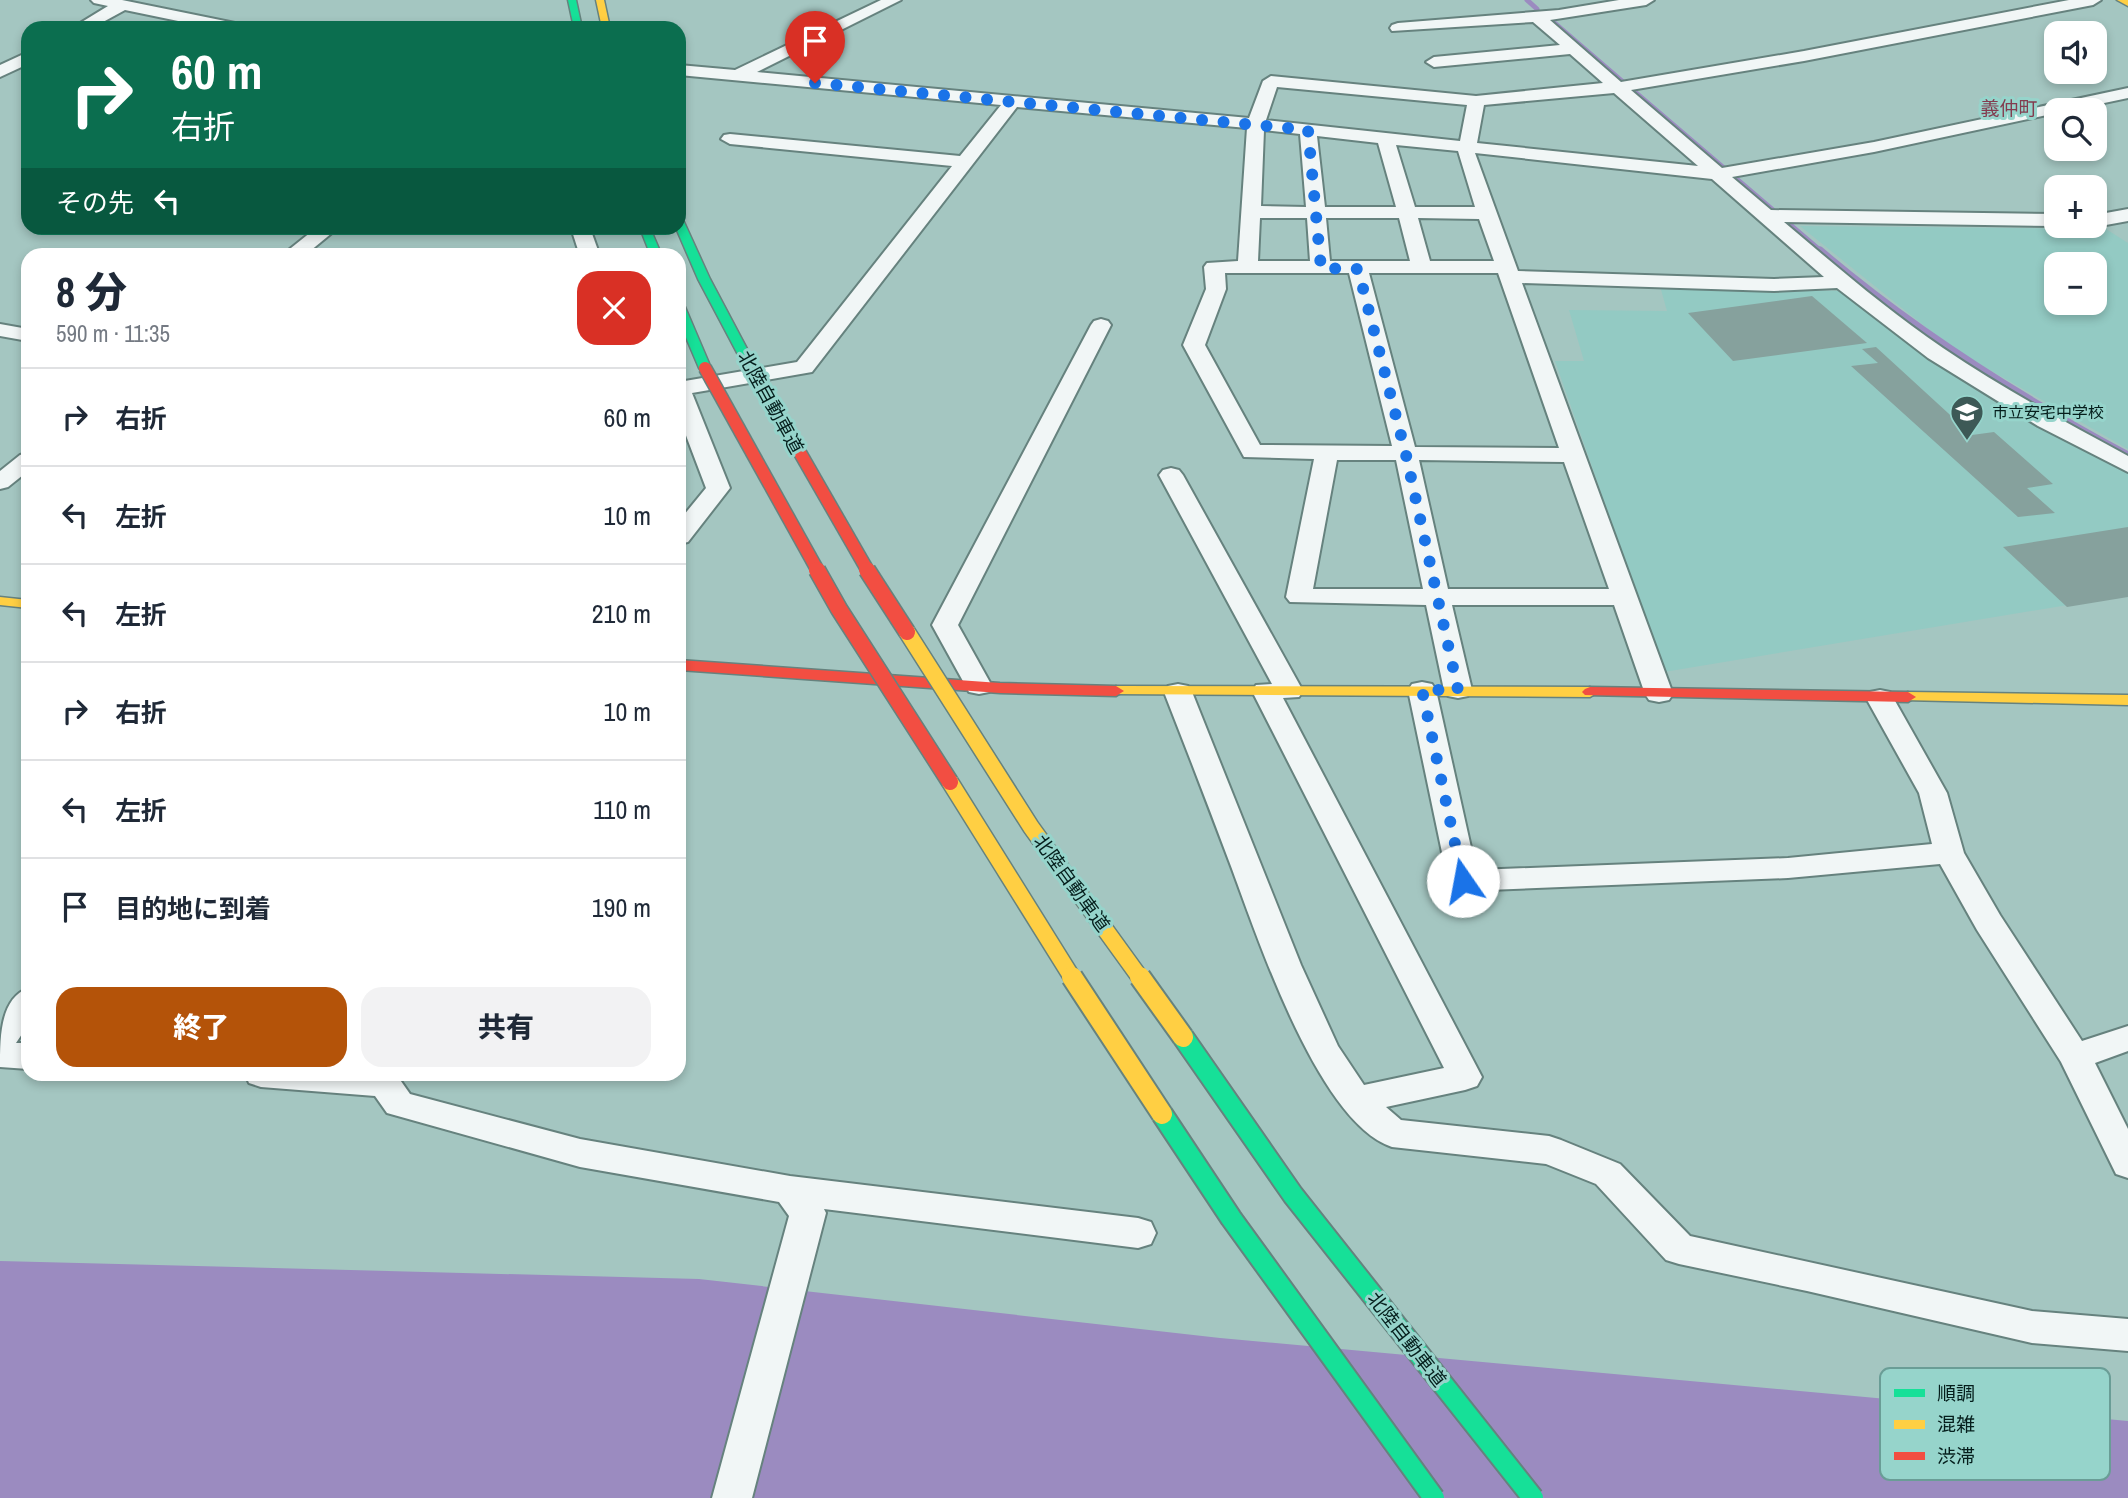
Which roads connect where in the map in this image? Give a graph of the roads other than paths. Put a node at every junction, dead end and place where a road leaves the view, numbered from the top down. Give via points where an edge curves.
1 (99, 0) edge
2 (572, 0) edge
3 (600, 0) edge
4 (893, 0) edge
5 (1646, 0) edge
6 (2093, 0) edge
7 (2121, 0) edge
8 (2128, 3) edge
9 (122, 5) junction
10 (1539, 8) edge
11 (1559, 15) junction
12 (93, 21) edge
13 (201, 21) edge
14 (576, 21) edge
15 (604, 21) edge
16 (1575, 50) junction
17 (1425, 54) junction
18 (21, 61) edge
19 (686, 71) edge
20 (0, 72) edge
21 (738, 75) junction
22 (1638, 85) junction
23 (1619, 87) junction
24 (2128, 93) edge
25 (1476, 101) junction
26 (1013, 102) junction
27 (1256, 124) junction
28 (1308, 130) junction
29 (730, 139) dead end
30 (1386, 139) junction
31 (1466, 148) junction
32 (965, 162) junction
33 (1742, 171) junction
34 (1718, 174) junction
35 (1250, 212) junction
36 (1316, 213) junction
37 (1405, 213) junction
38 (1485, 213) junction
39 (1780, 214) junction
40 (2128, 215) edge
41 (2107, 219) edge
42 (2044, 220) edge
43 (2107, 225) edge
44 (319, 235) edge
45 (685, 235) edge
46 (2128, 237) edge
47 (302, 248) edge
48 (1248, 267) junction
49 (1422, 267) junction
50 (1321, 268) junction
51 (1358, 269) junction
52 (1508, 272) junction
53 (1842, 282) junction
54 (686, 323) edge
55 (1101, 325) dead end
56 (0, 330) edge
57 (21, 333) edge
58 (686, 388) edge
59 (686, 407) edge
60 (1326, 454) junction
61 (1406, 455) junction
62 (1574, 455) junction
63 (2128, 465) edge
64 (21, 466) edge
65 (1171, 475) dead end
66 (0, 482) edge
67 (686, 528) edge
68 (1625, 597) junction
69 (1437, 598) junction
70 (0, 601) edge
71 (21, 603) edge
72 (686, 665) edge
73 (979, 686) junction
74 (1422, 690) junction
75 (1458, 690) junction
76 (1277, 691) junction
77 (1178, 692) junction
78 (1659, 694) junction
79 (1880, 698) junction
80 (2128, 700) edge
81 (1949, 853) junction
82 (21, 1010) edge
83 (2128, 1038) edge
84 (0, 1040) edge
85 (0, 1054) edge
86 (21, 1056) edge
87 (2075, 1057) junction
88 (388, 1081) edge
89 (1356, 1100) junction
90 (2128, 1164) edge
91 (790, 1190) junction
92 (1139, 1233) dead end
93 (2128, 1335) edge
94 (732, 1498) edge
95 (1434, 1498) edge
96 (1532, 1498) edge

1 - 9 street
2 - 14 main road
3 - 15 main road
4 - 21 street
5 - 11 street
6 - 22 street
7 - 8 main road
9 - 12 street
9 - 13 street
10 - 11 street
10 - 16 street
10 - 17 street via 1398,28
11 - 22 street
16 - 17 street
16 - 23 street
17 - 25 street
18 - 20 street
19 - 21 street
21 - 26 street
22 - 23 street
22 - 33 street
23 - 25 street
23 - 34 street
24 - 33 street
25 - 27 street via 1271,81
25 - 31 street
26 - 27 street
26 - 32 street
27 - 28 street
27 - 35 street
28 - 30 street
28 - 36 street
29 - 32 street
30 - 31 street
30 - 37 street
31 - 34 street
31 - 38 street
32 - 58 street via 804,367
33 - 34 street
33 - 39 street
34 - 39 street
35 - 36 street
35 - 48 street
36 - 37 street
36 - 50 street
37 - 38 street
37 - 49 street
38 - 52 street
39 - 42 street
39 - 53 street
40 - 41 street
43 - 46 street
44 - 47 street
45 - 96 main road, 北陸自動車道, bridge via 749,364 862,562 1031,827 1293,1195
48 - 50 street
48 - 60 street via 1214,267 1216,289 1194,345 1252,452
49 - 51 street
49 - 52 street
50 - 51 street
51 - 61 street
52 - 53 street via 1774,285
52 - 62 street
53 - 63 street via 1936,353
54 - 95 main road, bridge via 776,501 839,609 1058,957 1231,1218
55 - 73 street via 945,625
56 - 57 street
59 - 67 street via 718,488
60 - 61 street
60 - 69 street via 1299,597
61 - 62 street
61 - 69 street
62 - 68 street
64 - 66 street
65 - 76 street
68 - 69 street
68 - 78 street
69 - 75 street
70 - 71 main road
72 - 73 main road
73 - 77 main road
74 - 75 main road
74 - 76 main road
74 - 81 street via 1463,881 1788,867
75 - 78 main road
76 - 77 main road
76 - 89 street via 1465,1077
77 - 89 street via 1285,965 1324,1051
78 - 79 main road
79 - 80 main road
79 - 81 street via 1933,793
81 - 87 street
82 - 84 street
83 - 87 street
85 - 86 street
87 - 90 street
88 - 91 street via 398,1104 580,1153
89 - 93 street via 1392,1133 1549,1150 1608,1174 1679,1249 2032,1327
91 - 92 street
91 - 94 street via 808,1213

